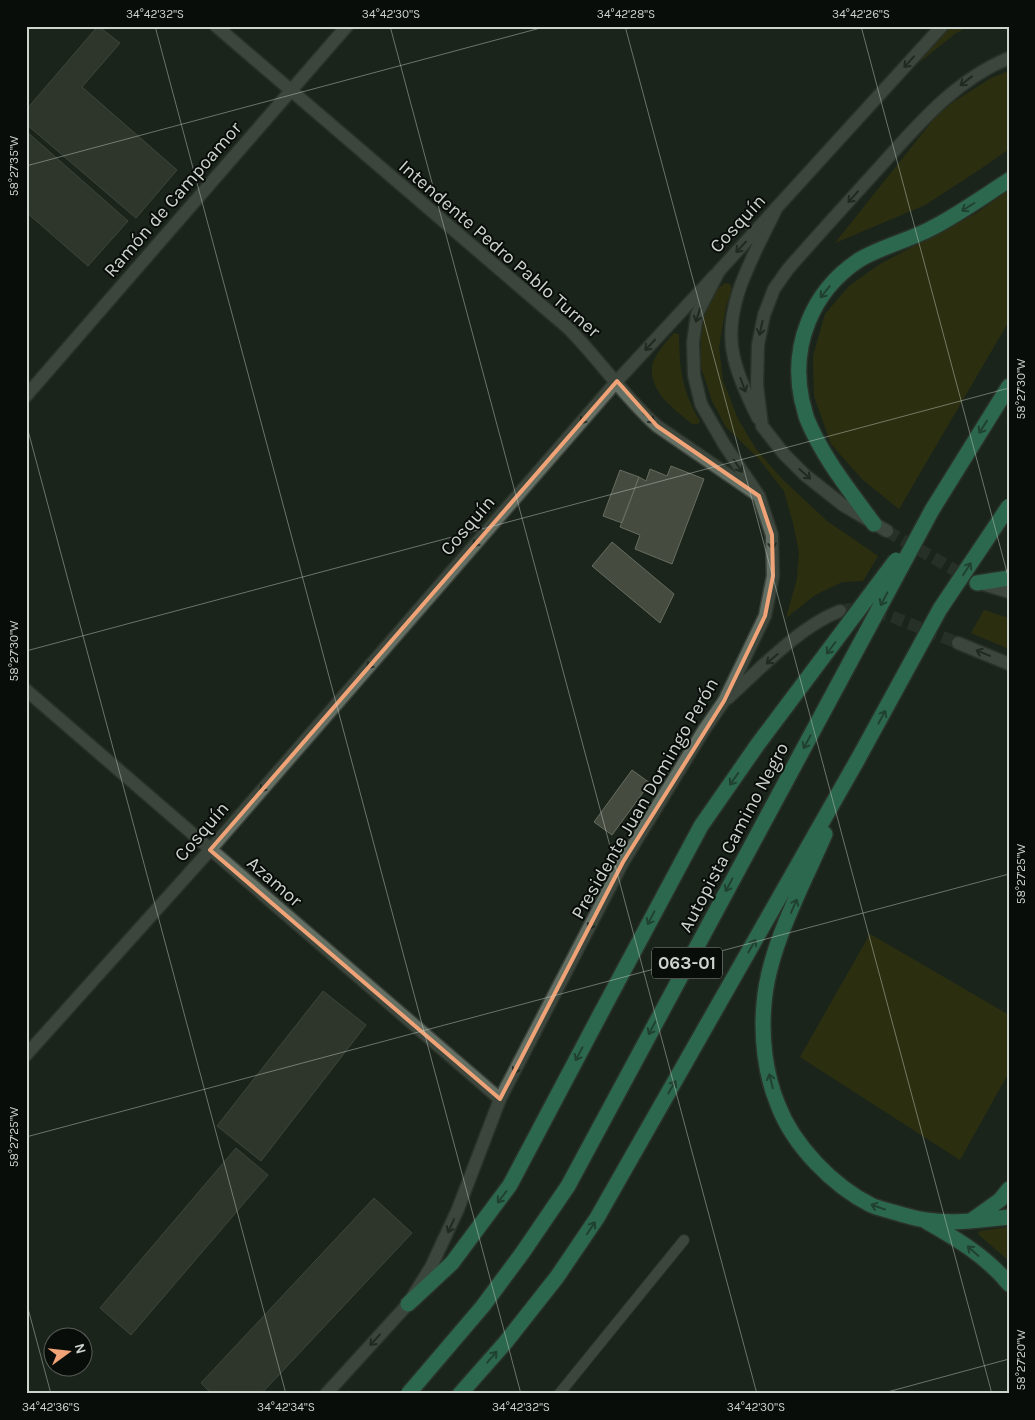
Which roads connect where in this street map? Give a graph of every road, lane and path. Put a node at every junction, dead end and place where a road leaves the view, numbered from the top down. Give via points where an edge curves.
1 (216, 26) edge
2 (347, 26) edge
3 (942, 26) edge
4 (1009, 58) edge
5 (290, 91) junction
6 (1009, 180) edge
7 (777, 207) junction
8 (719, 271) junction
9 (617, 381) junction
10 (1009, 386) edge
11 (26, 396) edge
12 (762, 426) junction
13 (759, 496) junction
14 (1009, 506) edge
15 (932, 510) junction
16 (881, 528) joint
17 (1009, 578) edge
18 (977, 582) joint
19 (1009, 592) edge
20 (840, 611) tunnel mouth
21 (958, 643) tunnel mouth
22 (1009, 664) edge
23 (26, 690) edge
24 (724, 701) junction
25 (858, 759) junction
26 (210, 850) junction
27 (26, 1055) edge
28 (500, 1099) junction
29 (1009, 1189) edge
30 (1009, 1217) edge
31 (925, 1220) junction
32 (969, 1221) junction
33 (684, 1240) dead end
34 (1009, 1284) edge
35 (408, 1304) junction
36 (326, 1394) edge
37 (408, 1394) edge
38 (460, 1394) edge
39 (559, 1394) edge

1 - 5 street, Intendente Pedro Pablo Turner
2 - 5 street, Ramón de Campoamor
3 -> 7 street, Cosquín
4 -> 12 street via 973,76 930,112 788,269 774,289 758,345 757,385
5 - 9 street, Intendente Pedro Pablo Turner via 568,328
5 - 11 street, Ramón de Campoamor
6 -> 16 highway via 932,229 860,260 838,277 820,298 806,324 799,354 798,384 806,418 827,458
7 -> 8 street, Cosquín
7 -> 12 street via 741,286 732,322 733,356
8 -> 9 street, Cosquín
8 -> 13 street, Presidente Juan Domingo Perón via 697,314 693,342 694,375 702,404
9 -> 13 street, Intendente Pedro Pablo Turner via 657,426
9 -> 26 street, Cosquín
10 -> 15 highway, Autopista Camino Negro / 063-01
12 -> 16 street via 805,475 843,505
13 -> 24 street, Presidente Juan Domingo Perón via 772,535 773,576 765,616
25 -> 14 highway, 063-01, bridge via 940,609
15 -> 35 highway, bridge via 701,826 510,1185 452,1263
15 -> 37 highway, Autopista Camino Negro / 063-01, bridge via 568,1186 483,1306
17 - 18 highway
18 - 19 street
20 -> 24 street via 824,617 790,643
22 -> 21 street
23 - 26 street, Azamor
24 -> 28 street, Presidente Juan Domingo Perón via 623,862
31 -> 25 highway via 873,1206 832,1180 788,1126 777,1104 763,1041 769,973 782,934
38 -> 25 highway, 063-01 via 557,1277 598,1218
26 - 27 street, Cosquín
26 - 28 street, Azamor
28 -> 35 street, Presidente Juan Domingo Perón via 445,1240
29 - 32 highway via 1000,1200
30 - 32 highway
31 - 32 highway
34 -> 31 highway via 966,1245
33 - 39 lane
35 -> 36 street, Presidente Juan Domingo Perón

